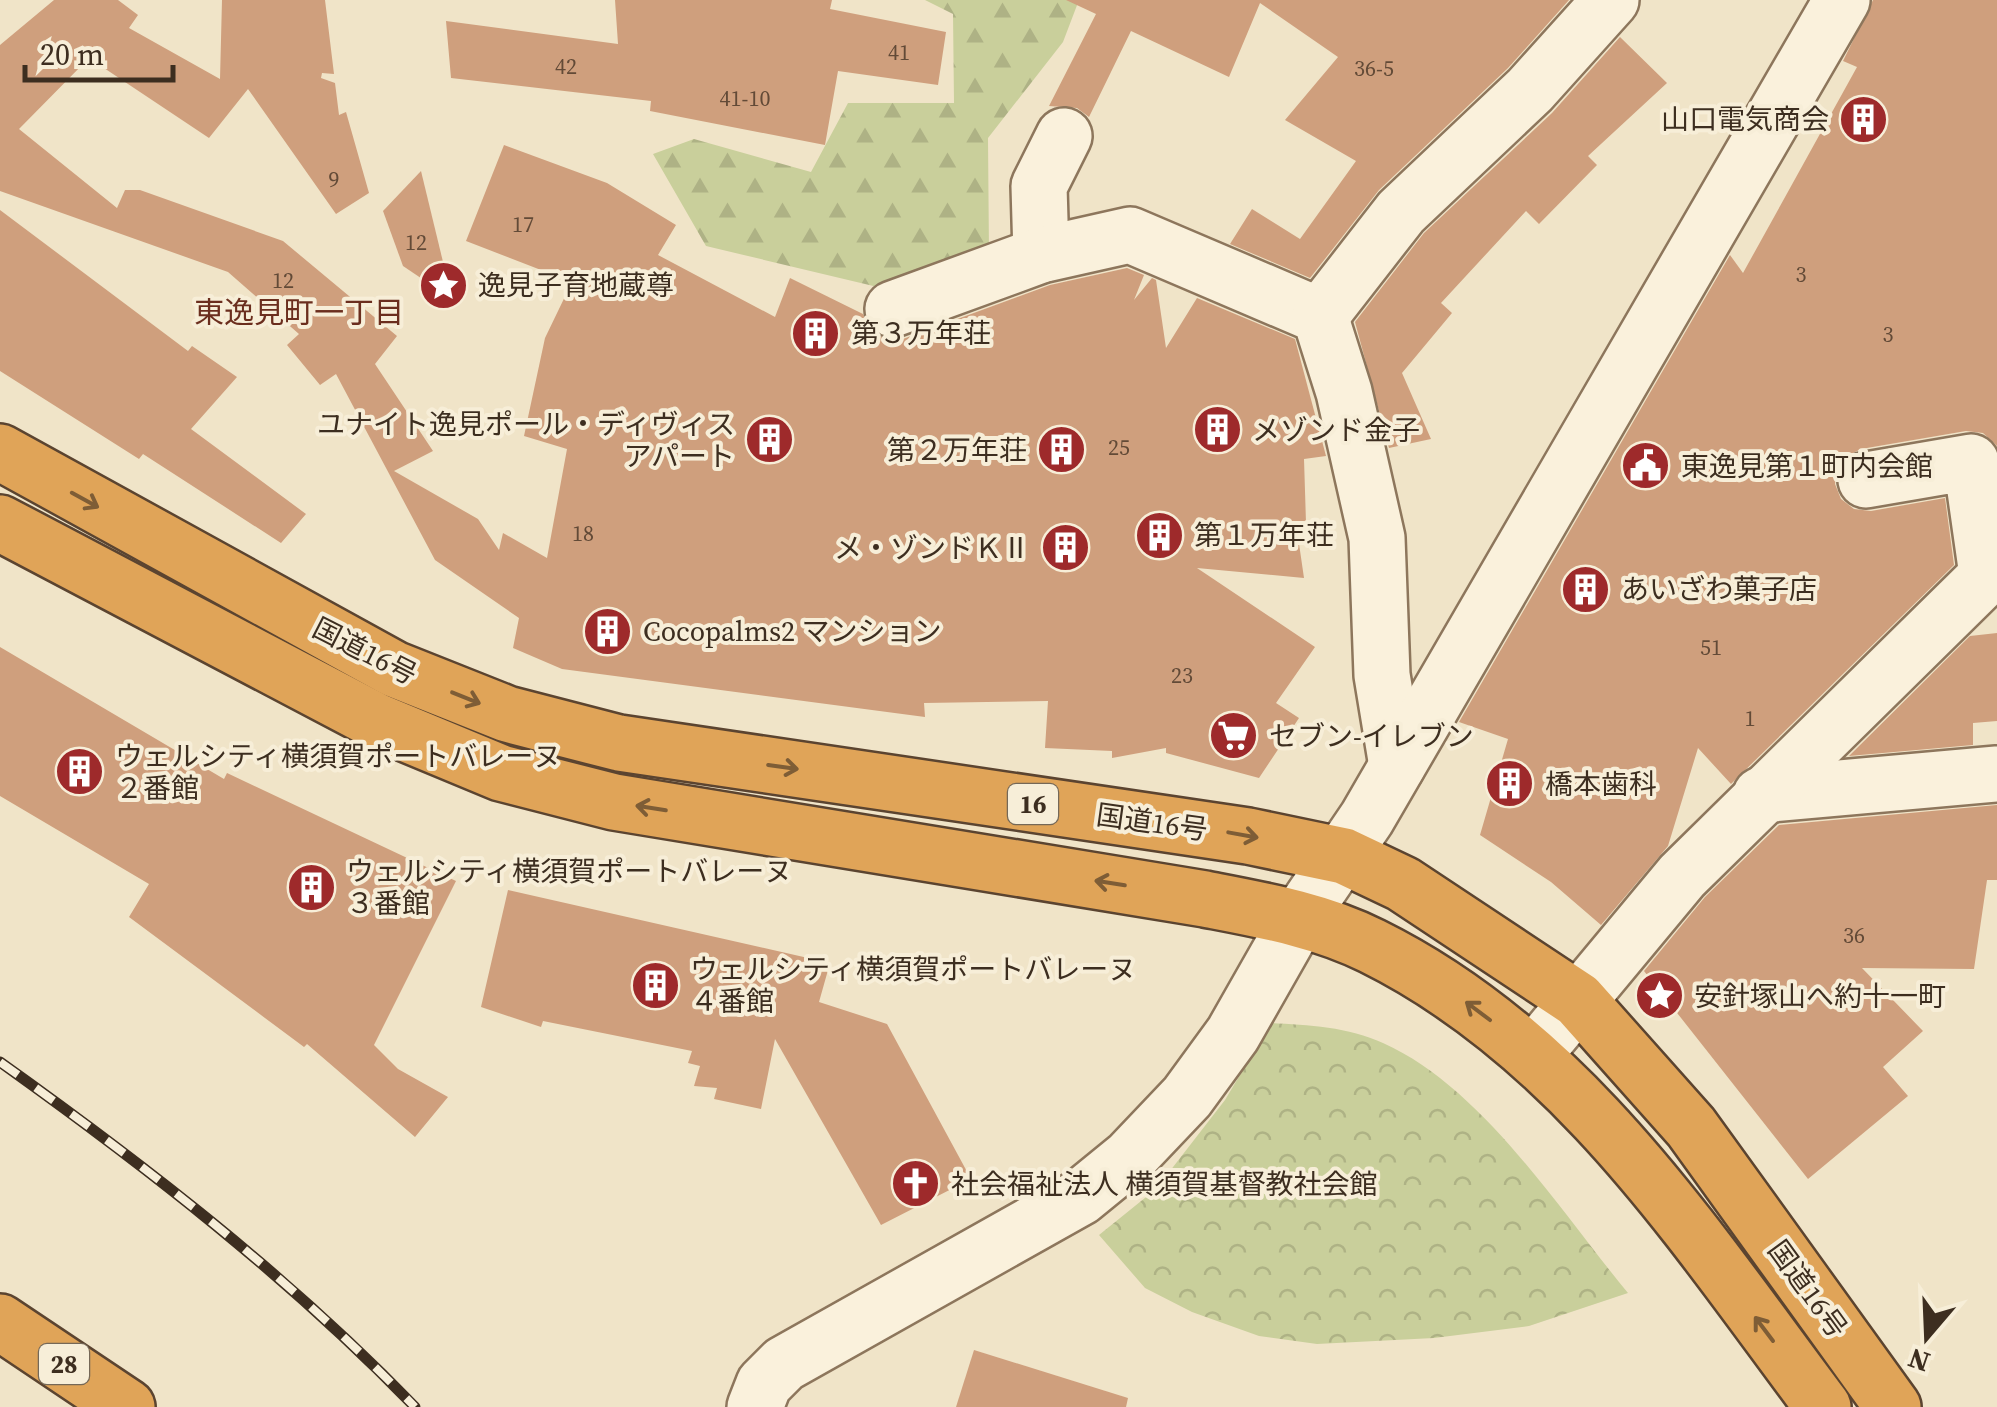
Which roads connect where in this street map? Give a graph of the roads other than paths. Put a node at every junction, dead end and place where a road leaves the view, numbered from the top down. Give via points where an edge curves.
1 (1611, 0) edge
2 (1842, 0) edge
3 (1064, 136) dead end
4 (1042, 255) junction
5 (893, 309) dead end
6 (1320, 316) junction
7 (0, 452) edge
8 (1866, 480) dead end
9 (0, 523) edge
10 (1992, 571) edge
11 (1397, 766) junction
12 (1997, 774) edge
13 (1761, 795) junction
14 (1344, 856) junction
15 (1299, 918) junction
16 (1578, 1000) junction
17 (1534, 1054) junction
18 (0, 1322) edge
19 (0, 1356) edge
20 (78, 1407) edge
21 (128, 1407) edge
22 (756, 1407) edge
23 (1823, 1407) edge
24 (1894, 1407) edge

1 - 6 street via 1530,90 1402,212
2 - 11 street
3 - 4 street via 1039,186
4 - 5 street
4 - 6 street via 1130,235
6 - 11 street via 1378,538 1382,675
7 -> 14 highway, 国道16号 / 16 via 394,670 507,714 619,742
8 - 10 street via 1972,462
15 -> 9 highway, 国道16号 via 614,802 501,773 378,722
10 - 13 street
11 - 14 street
12 - 13 street
13 - 16 street
14 - 15 street
14 - 16 highway, 国道16号 / 16 via 1403,884
17 -> 15 highway, 国道16号 via 1461,999 1372,946
15 - 22 street via 1233,1034 1187,1097 1130,1157 1081,1196 784,1364 764,1384
16 - 17 street
16 - 24 highway, 国道16号 / 16 via 1691,1127
23 -> 17 highway, 国道16号 via 1639,1162
18 - 21 highway, 28
19 - 20 highway, 28

